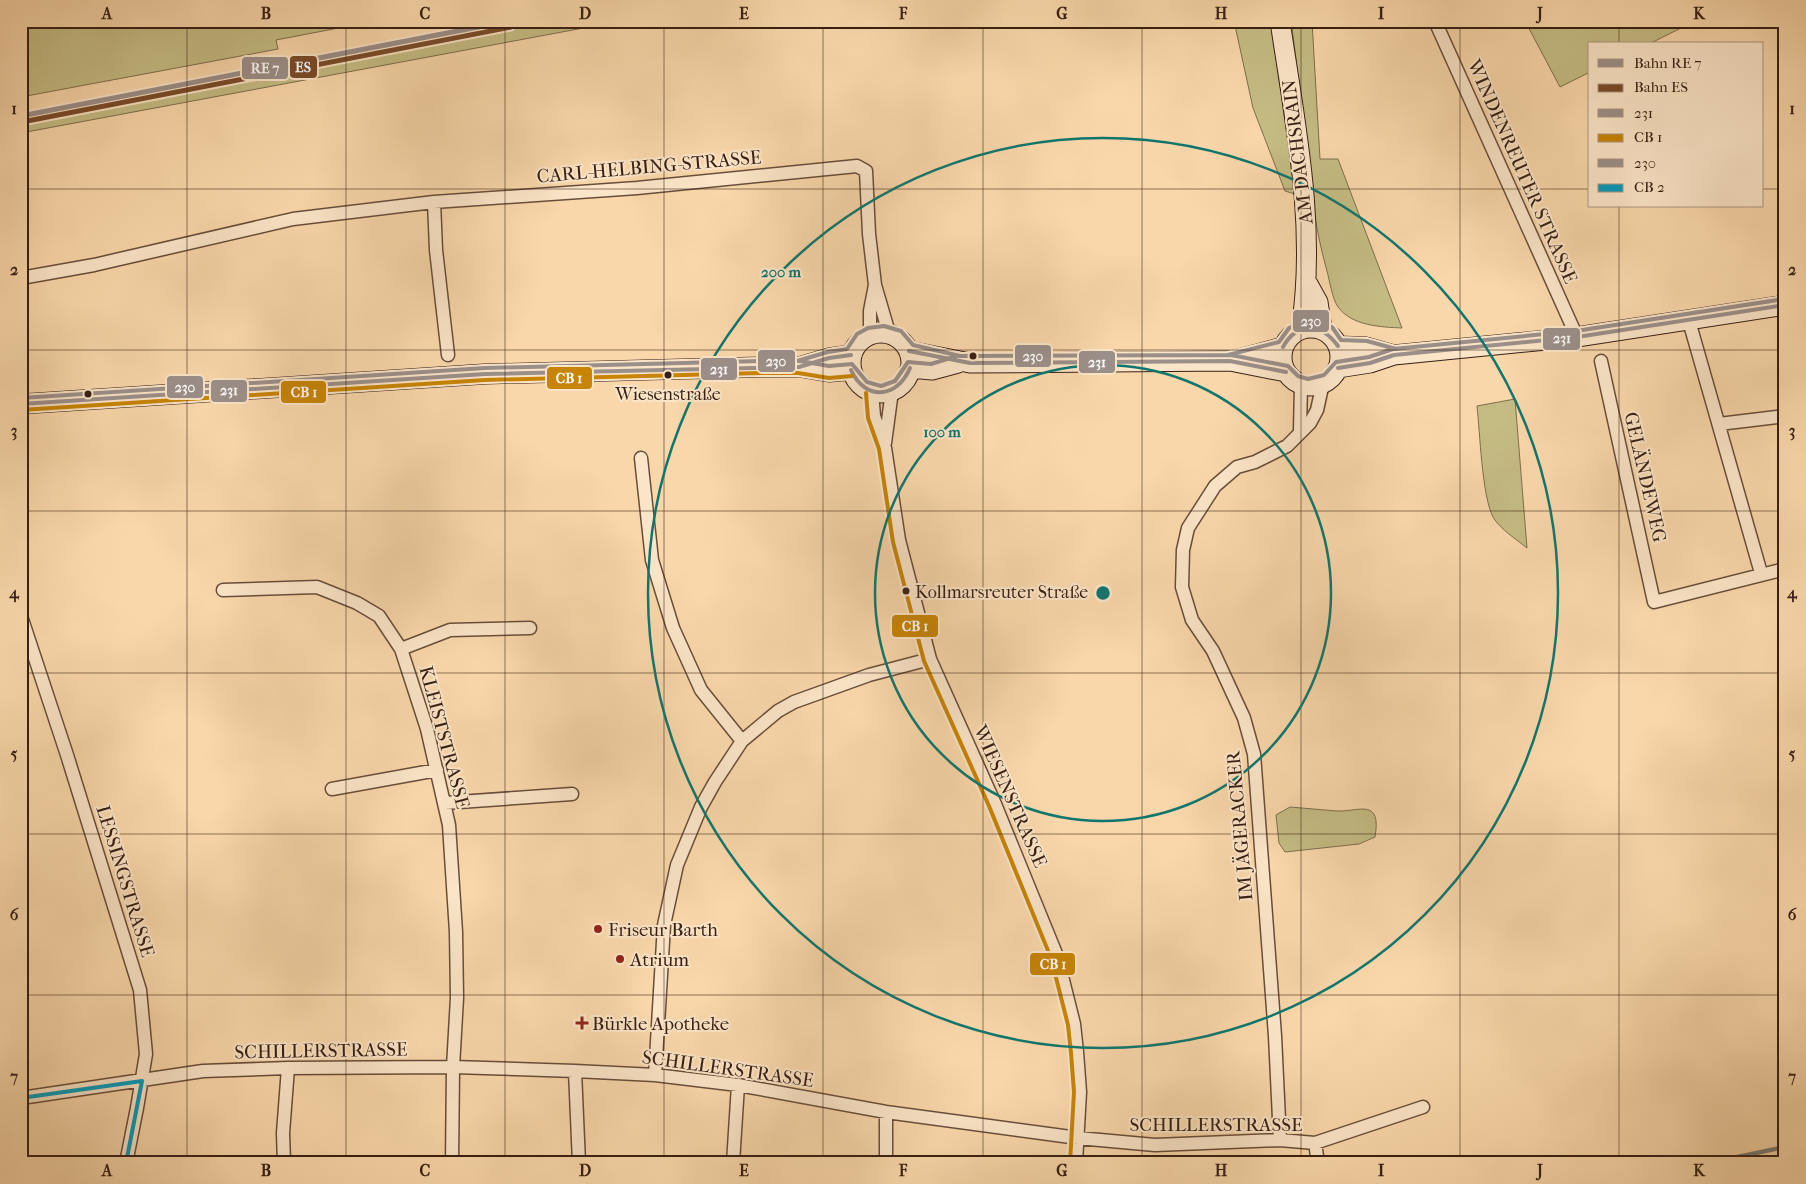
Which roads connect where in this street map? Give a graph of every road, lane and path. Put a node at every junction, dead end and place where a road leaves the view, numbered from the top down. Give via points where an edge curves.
1 (1280, 21) edge
2 (1435, 21) edge
3 (434, 202) junction
4 (21, 278) edge
5 (1308, 284) junction
6 (875, 285) junction
7 (1785, 305) edge
8 (1688, 321) junction
9 (1301, 329) junction
10 (1322, 329) junction
11 (889, 333) junction
12 (870, 334) junction
13 (1578, 337) junction
14 (1338, 346) junction
15 (1283, 347) junction
16 (448, 355) dead end
17 (1394, 355) junction
18 (910, 360) junction
19 (1230, 361) junction
20 (1601, 361) dead end
21 (851, 363) junction
22 (1338, 368) junction
23 (1286, 372) junction
24 (1323, 383) junction
25 (1301, 384) junction
26 (892, 391) junction
27 (872, 392) junction
28 (21, 404) edge
29 (1785, 416) edge
30 (1719, 424) junction
31 (1300, 431) junction
32 (885, 448) junction
33 (641, 458) dead end
34 (1785, 568) edge
35 (1762, 573) junction
36 (223, 590) dead end
37 (21, 616) edge
38 (530, 628) dead end
39 (401, 649) junction
40 (930, 659) junction
41 (742, 741) junction
42 (437, 770) junction
43 (332, 789) dead end
44 (572, 794) dead end
45 (445, 803) junction
46 (453, 1067) junction
47 (288, 1068) junction
48 (575, 1071) junction
49 (654, 1075) junction
50 (142, 1081) junction
51 (738, 1084) junction
52 (21, 1098) edge
53 (1423, 1107) dead end
54 (886, 1112) junction
55 (1078, 1138) junction
56 (1280, 1140) junction
57 (1315, 1143) junction
58 (126, 1163) edge
59 (284, 1163) edge
60 (452, 1163) edge
61 (579, 1163) edge
62 (733, 1163) edge
63 (886, 1163) edge
64 (1076, 1163) edge
65 (1318, 1163) edge

1 - 5 main road, AM DACHSRAIN via 1305,200
2 - 13 street, WINDENREUTER STRASSE
3 - 4 street, CARL-HELBING-STRASSE via 293,219 94,265
3 - 6 street, CARL-HELBING-STRASSE via 637,188 857,166 866,170
3 - 16 street
5 - 9 main road, AM DACHSRAIN
5 - 10 main road, AM DACHSRAIN via 1318,302
6 - 11 street
6 - 12 street
7 - 8 main road
8 - 13 main road
8 - 30 street
9 - 10 main road
9 - 15 main road via 1290,336
10 - 14 main road
11 - 12 main road
11 - 18 main road via 902,340
12 - 21 main road via 856,344
13 - 17 main road
14 - 17 main road via 1366,347
14 - 22 main road
15 - 19 main road
15 - 23 main road via 1282,363
17 - 22 main road
18 - 19 main road
18 - 26 main road via 905,381
19 - 23 main road
20 - 35 street, GELÄNDEWEG via 1654,602
21 - 27 main road via 860,385
21 - 28 main road via 829,372 799,367 485,374
22 - 24 main road
23 - 25 main road
24 - 25 main road
24 - 31 street, IM JÄGERACKER via 1317,410 1310,423
25 - 31 street
26 - 27 main road
26 - 32 street, WIESENSTRASSE
27 - 32 street, WIESENSTRASSE via 874,416
29 - 30 street
30 - 35 street
31 - 56 street, IM JÄGERACKER via 1287,446 1237,467 1215,486 1188,528 1182,587 1192,620 1213,651 1244,718 1254,754
32 - 40 street, WIESENSTRASSE via 899,540
33 - 41 street via 652,560 672,628 701,690
34 - 35 street
36 - 39 street, KLEISTSTRASSE via 317,587 379,616
37 - 50 street, LESSINGSTRASSE via 68,755 140,990 145,1037
38 - 39 street via 450,630
39 - 42 street, KLEISTSTRASSE
40 - 41 street via 868,675 794,702
40 - 55 street, WIESENSTRASSE via 1058,956 1074,1024 1080,1092
41 - 49 street via 701,807 677,865 664,925
42 - 43 street
42 - 45 street, KLEISTSTRASSE
44 - 45 street
45 - 46 street, KLEISTSTRASSE via 456,932
46 - 47 street, SCHILLERSTRASSE
46 - 48 street, SCHILLERSTRASSE
46 - 60 street, KLEISTSTRASSE
47 - 50 street, SCHILLERSTRASSE via 203,1071
47 - 59 street
48 - 49 street, SCHILLERSTRASSE
48 - 61 street
49 - 51 street, SCHILLERSTRASSE
50 - 52 street, SCHILLERSTRASSE
50 - 58 street, LESSINGSTRASSE
51 - 54 street, SCHILLERSTRASSE
51 - 62 street
53 - 57 street, SCHILLERSTRASSE
54 - 55 street, SCHILLERSTRASSE
54 - 63 street
55 - 56 street, SCHILLERSTRASSE via 1155,1145
55 - 64 street, WIESENSTRASSE
56 - 57 street, SCHILLERSTRASSE
57 - 65 street

